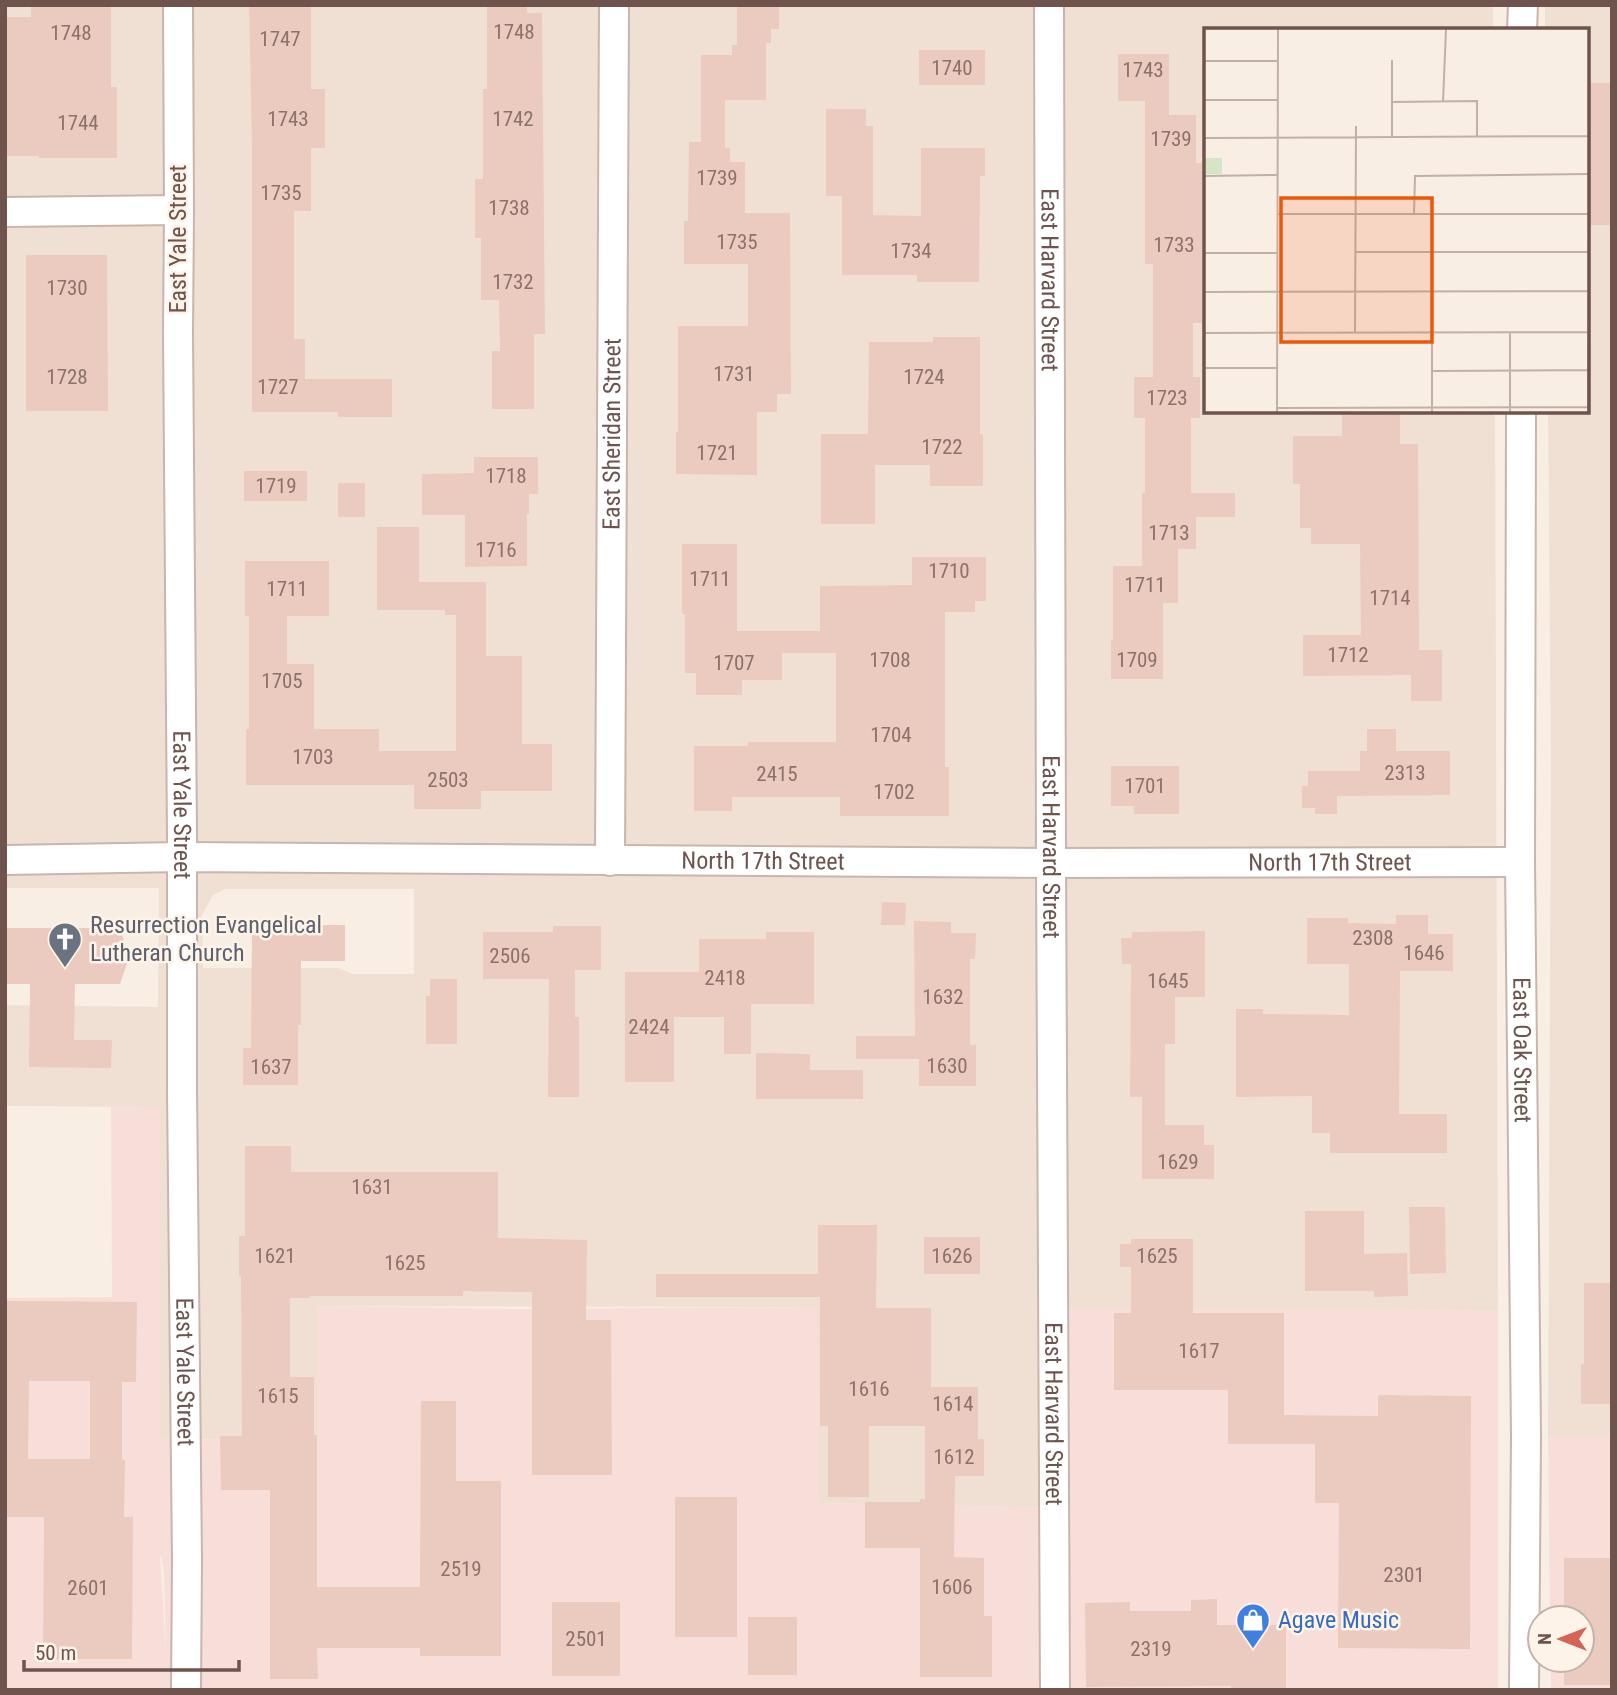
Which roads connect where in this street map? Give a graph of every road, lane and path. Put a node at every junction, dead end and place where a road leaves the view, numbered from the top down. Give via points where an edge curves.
1 (178, 5) edge
2 (614, 5) edge
3 (1049, 5) edge
4 (1522, 5) edge
5 (1522, 28) edge
6 (179, 210) junction
7 (5, 212) edge
8 (1521, 413) edge
9 (182, 858) junction
10 (5, 860) edge
11 (611, 861) junction
12 (1520, 862) junction
13 (1051, 863) junction
14 (186, 1690) edge
15 (1055, 1690) edge
16 (1524, 1690) edge

1 - 6 street, East Yale Street
2 - 11 street, East Sheridan Street
3 - 13 street, East Harvard Street
4 - 5 street
6 - 7 street
6 - 9 street, East Yale Street
8 - 12 street, East Oak Street
9 - 10 street, North 17th Street
9 - 11 street, North 17th Street
9 - 14 street, East Yale Street
11 - 13 street, North 17th Street
12 - 13 street, North 17th Street
12 - 16 street, East Oak Street
13 - 15 street, East Harvard Street

